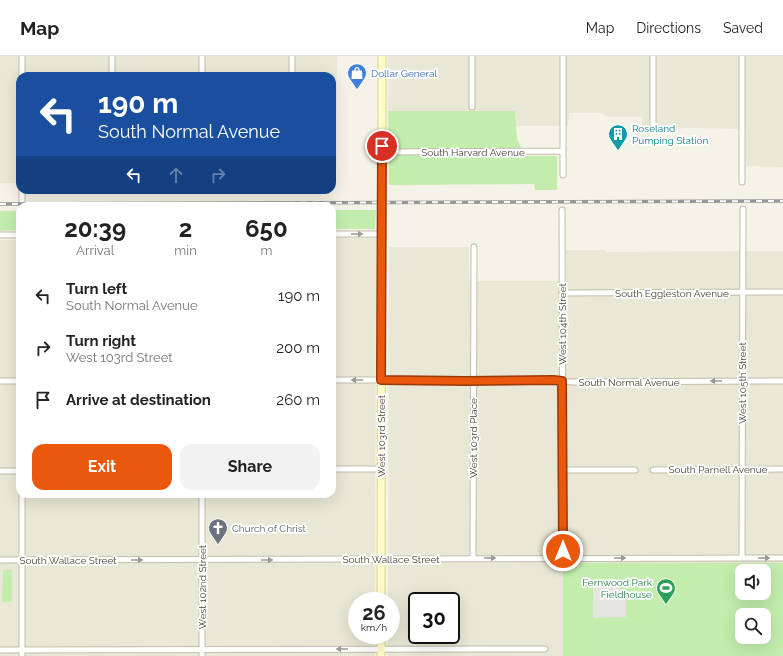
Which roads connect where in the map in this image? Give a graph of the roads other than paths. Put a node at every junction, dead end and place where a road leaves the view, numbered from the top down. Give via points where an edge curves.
1 (22, 56) edge
2 (112, 56) edge
3 (202, 56) edge
4 (292, 56) edge
5 (382, 56) edge
6 (472, 56) edge
7 (563, 56) edge
8 (653, 56) edge
9 (742, 56) edge
10 (22, 72) edge
11 (112, 72) edge
12 (202, 72) edge
13 (292, 72) edge
14 (472, 107) dead end
15 (653, 125) dead end
16 (564, 151) junction
17 (382, 152) junction
18 (564, 175) dead end
19 (742, 182) dead end
20 (743, 209) dead end
21 (562, 210) dead end
22 (336, 234) edge
23 (382, 234) junction
24 (0, 235) edge
25 (16, 235) edge
26 (474, 247) dead end
27 (743, 292) junction
28 (783, 292) edge
29 (562, 293) junction
30 (336, 380) edge
31 (381, 380) junction
32 (783, 380) edge
33 (0, 381) edge
34 (16, 381) edge
35 (473, 381) junction
36 (562, 381) junction
37 (742, 381) junction
38 (336, 469) edge
39 (381, 469) junction
40 (742, 469) junction
41 (783, 469) edge
42 (562, 470) junction
43 (635, 470) dead end
44 (653, 470) dead end
45 (0, 471) edge
46 (16, 471) edge
47 (22, 498) edge
48 (202, 498) edge
49 (473, 558) junction
50 (563, 558) junction
51 (742, 558) junction
52 (783, 558) edge
53 (381, 559) junction
54 (0, 560) edge
55 (22, 560) junction
56 (202, 560) junction
57 (381, 592) edge
58 (202, 649) junction
59 (545, 649) dead end
60 (0, 650) edge
61 (22, 650) junction
62 (381, 652) edge
63 (22, 656) edge
64 (202, 656) edge

1 - 10 street
2 - 11 street
3 - 12 street
4 - 13 street
5 - 17 main road, West 103rd Street
6 - 14 street
7 - 16 street
8 - 15 street
9 - 19 street
16 - 17 street, South Harvard Avenue
16 - 18 street
17 - 23 main road, West 103rd Street
20 - 27 street, West 105th Street
21 - 29 street, West 104th Street
22 -> 23 street
23 - 31 main road, West 103rd Street
24 - 25 street
26 - 35 street, West 103rd Place
27 - 28 street, South Eggleston Avenue
27 - 29 street, South Eggleston Avenue
27 - 37 street, West 105th Street
29 - 36 street, West 104th Street
31 -> 30 street, South Normal Avenue
31 - 35 street, South Normal Avenue
31 - 39 main road, West 103rd Street
32 - 37 street, South Normal Avenue
33 - 34 street
35 - 36 street, South Normal Avenue
35 - 49 street, West 103rd Place
37 -> 36 street, South Normal Avenue
36 - 42 street, West 104th Street
37 - 40 street, West 105th Street
38 - 39 street
39 - 53 main road, West 103rd Street
40 - 41 street, South Parnell Avenue
40 - 44 street, South Parnell Avenue
40 - 51 street, West 105th Street
42 - 43 street
42 - 50 street, West 104th Street
45 - 46 street
47 - 55 street
48 - 56 street, West 102nd Street
49 -> 50 street, South Wallace Street
49 - 53 street, South Wallace Street
50 -> 51 street, South Wallace Street
51 -> 52 street, South Wallace Street
56 -> 53 street, South Wallace Street
53 - 57 main road, West 103rd Street
54 - 55 street, South Wallace Street
55 -> 56 street, South Wallace Street
55 - 61 street
56 - 58 street, West 102nd Street
58 - 61 street
62 -> 58 street
58 - 64 street, West 102nd Street
59 - 62 street
60 - 61 street
61 - 63 street

